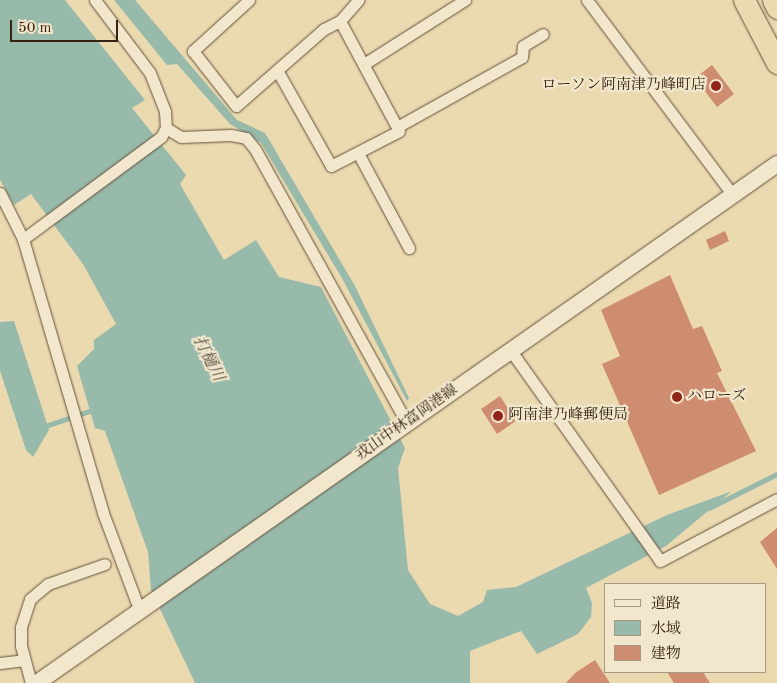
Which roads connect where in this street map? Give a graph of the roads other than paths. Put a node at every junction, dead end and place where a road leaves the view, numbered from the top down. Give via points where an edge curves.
1 (95, 0) edge
2 (249, 0) edge
3 (358, 0) edge
4 (465, 0) edge
5 (587, 0) edge
6 (744, 0) edge
7 (773, 0) edge
8 (777, 8) edge
9 (340, 21) junction
10 (543, 34) dead end
11 (364, 64) junction
12 (777, 64) edge
13 (278, 70) junction
14 (397, 126) junction
15 (163, 132) junction
16 (358, 153) junction
17 (777, 164) edge
18 (0, 193) edge
19 (733, 195) junction
20 (23, 239) junction
21 (409, 248) dead end
22 (511, 351) junction
23 (404, 426) junction
24 (777, 499) edge
25 (105, 564) dead end
26 (144, 606) junction
27 (12, 661) edge
28 (31, 683) edge
29 (37, 683) edge

1 - 15 street via 150,73 166,111
2 - 13 street via 193,51 236,106
3 - 9 street
4 - 11 street
5 - 19 street
6 - 12 highway
7 - 8 highway
9 - 11 street
9 - 13 street via 324,30
10 - 14 street via 523,46 522,57
11 - 14 street
13 - 16 street via 331,166
14 - 16 street via 399,131
15 - 20 street
15 - 23 street via 181,137 231,135 250,144 318,258
16 - 21 street
17 - 19 main road, 戎山中林富岡港線
18 - 20 street
19 - 22 main road, 戎山中林富岡港線
20 - 26 street via 102,513
22 - 23 main road, 戎山中林富岡港線
22 - 24 street via 660,561
23 - 26 main road, 戎山中林富岡港線
25 - 27 street via 48,584 30,599
26 - 29 main road, 戎山中林富岡港線
27 - 28 street

